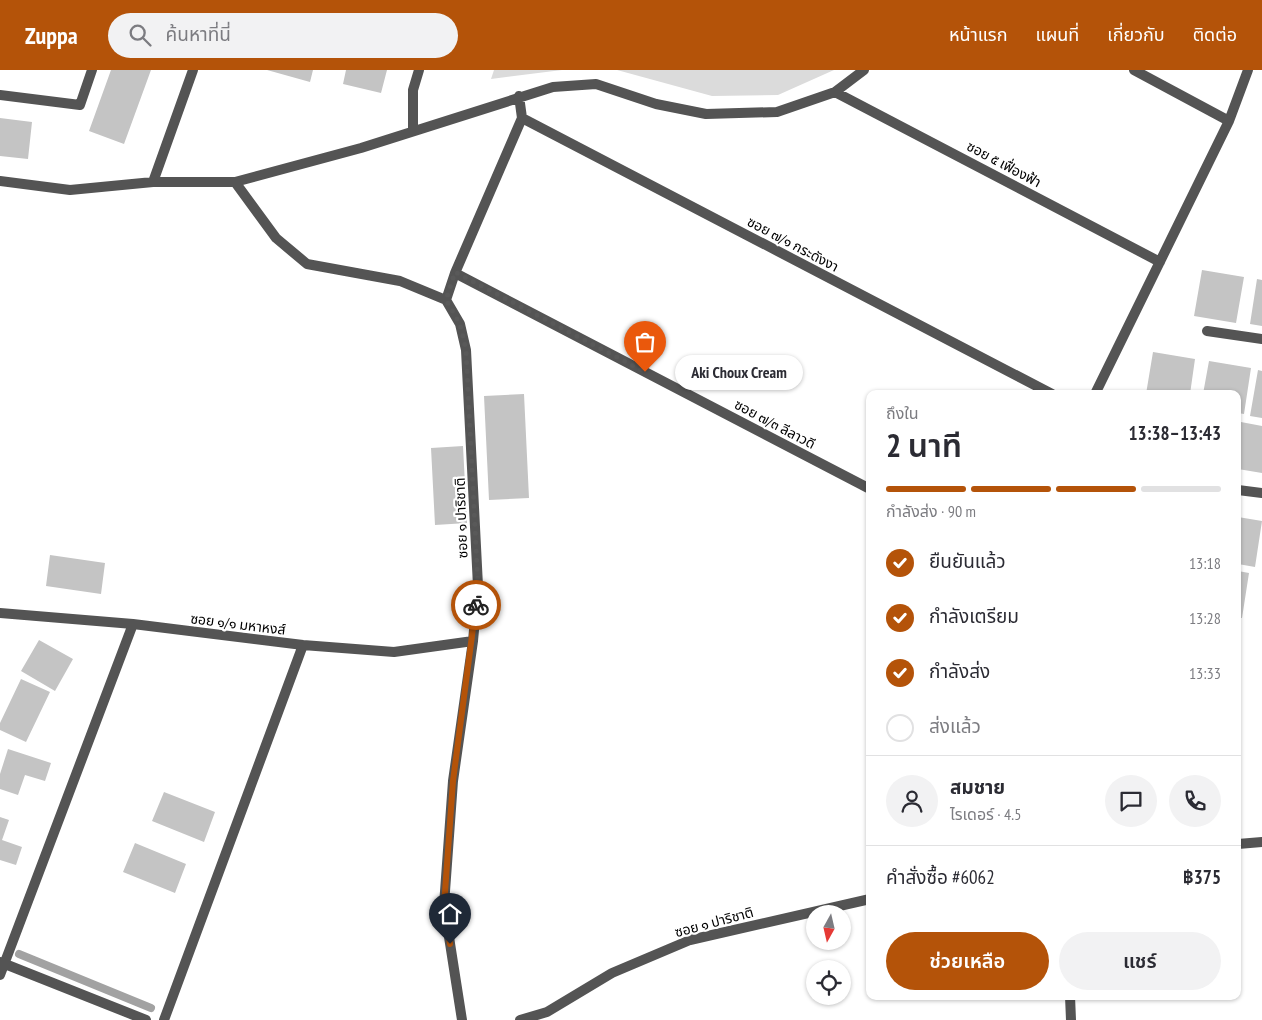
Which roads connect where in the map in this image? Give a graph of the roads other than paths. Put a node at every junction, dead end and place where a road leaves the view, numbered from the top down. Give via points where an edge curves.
1 (92, 70) edge
2 (193, 70) edge
3 (418, 70) edge
4 (864, 70) edge
5 (1134, 70) edge
6 (1248, 70) edge
7 (835, 92) junction
8 (0, 95) edge
9 (519, 96) junction
10 (522, 118) junction
11 (1230, 121) junction
12 (413, 130) junction
13 (0, 181) edge
14 (153, 182) junction
15 (235, 182) junction
16 (1160, 262) junction
17 (455, 272) junction
18 (446, 300) junction
19 (1207, 331) dead end
20 (1262, 339) edge
21 (1044, 390) edge
22 (1097, 390) edge
23 (866, 487) edge
24 (1241, 490) edge
25 (1262, 493) edge
26 (0, 613) edge
27 (133, 624) junction
28 (473, 641) junction
29 (303, 646) junction
30 (1262, 842) edge
31 (1241, 844) edge
32 (866, 900) edge
33 (2, 963) edge
34 (0, 975) edge
35 (1070, 1000) edge
36 (146, 1020) edge
37 (164, 1020) edge
38 (462, 1020) edge
39 (520, 1020) edge
40 (1071, 1020) edge

1 - 8 street via 80,105
2 - 14 street
3 - 12 street
4 - 7 street
5 - 11 street
6 - 11 street
7 - 9 street via 777,112 706,114 656,104 596,84 553,87
7 - 16 street, ซอย ๕ เฟื่องฟ้า
9 - 10 street
9 - 12 street
10 - 17 street
10 - 21 street, ซอย ๗/๑ กระดังงา
11 - 16 street
12 - 15 street
13 - 14 street via 70,190
14 - 15 street
15 - 18 street via 276,238 307,264 400,282
16 - 22 street
17 - 18 street
17 - 23 street, ซอย ๗/๓ ลีลาวดี
18 - 28 street, ซอย ๑ ปาริชาติ via 460,324 466,350 478,586
19 - 20 street
24 - 25 street
26 - 27 street, ซอย ๑/๑ มหาหงส์
27 - 29 street, ซอย ๑/๑ มหาหงส์
27 - 33 street
28 - 29 street, ซอย ๑/๑ มหาหงส์ via 394,652
28 - 38 street, ซอย ๑ ปาริชาติ via 453,781 444,906
29 - 37 street
30 - 31 street
32 - 39 street, ซอย ๑ ปาริชาติ via 690,940 612,973 547,1012
33 - 34 street
33 - 36 street
35 - 40 street

